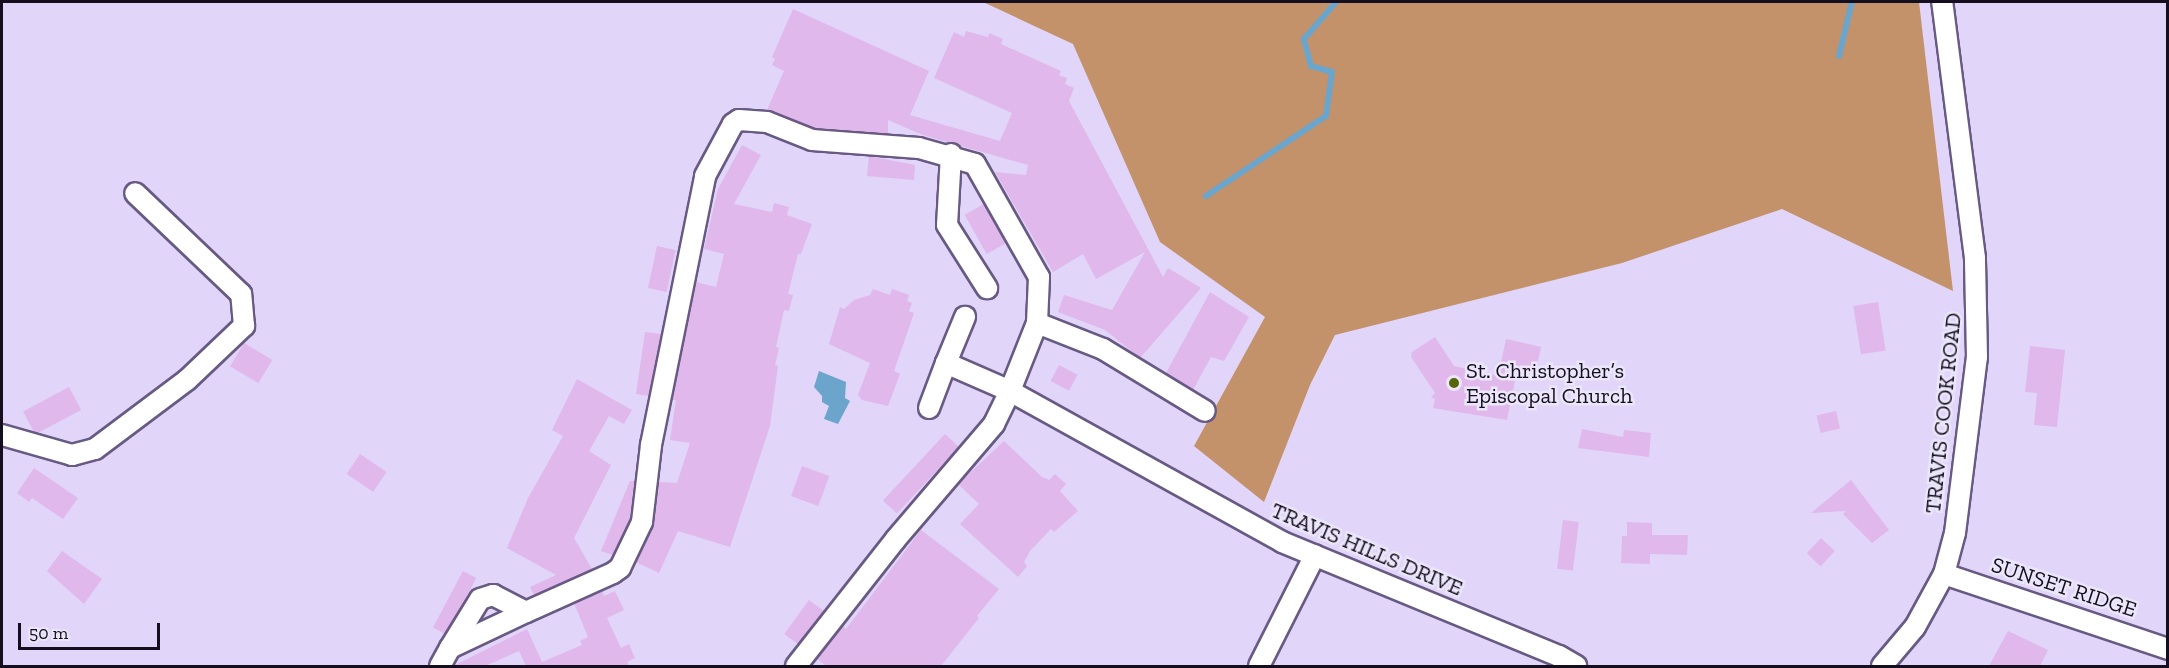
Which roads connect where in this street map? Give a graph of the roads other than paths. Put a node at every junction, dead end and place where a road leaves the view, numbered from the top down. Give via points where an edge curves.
1 (1942, 2) edge
2 (951, 154) junction
3 (135, 193) dead end
4 (987, 288) dead end
5 (965, 316) dead end
6 (1033, 331) junction
7 (945, 363) junction
8 (1010, 391) junction
9 (929, 408) dead end
10 (1204, 411) dead end
11 (2, 435) edge
12 (1314, 555) junction
13 (1944, 574) junction
14 (526, 612) junction
15 (450, 648) junction
16 (2168, 649) edge
17 (440, 666) edge
18 (796, 666) edge
19 (1259, 666) edge
20 (1576, 666) edge
21 (1882, 666) edge

1 - 13 street, TRAVIS COOK ROAD via 1978,316 1955,533
2 - 4 street via 947,225
2 - 6 street via 975,164 1039,277
2 - 14 street via 812,140 767,122 745,119 733,124 705,176 651,444 642,522 620,568
3 - 11 street via 241,294 244,326 188,380 95,449 72,455
5 - 7 street
6 - 8 street
6 - 10 street via 1103,349
7 - 8 street, TRAVIS HILLS DRIVE
7 - 9 street
8 - 12 street, TRAVIS HILLS DRIVE via 1282,542
8 - 18 street via 994,424 895,540
12 - 19 street
12 - 20 street, TRAVIS HILLS DRIVE
13 - 16 street, SUNSET RIDGE
13 - 21 street, TRAVIS COOK ROAD via 1915,627
14 - 15 street
14 - 15 street via 486,596
15 - 17 street

